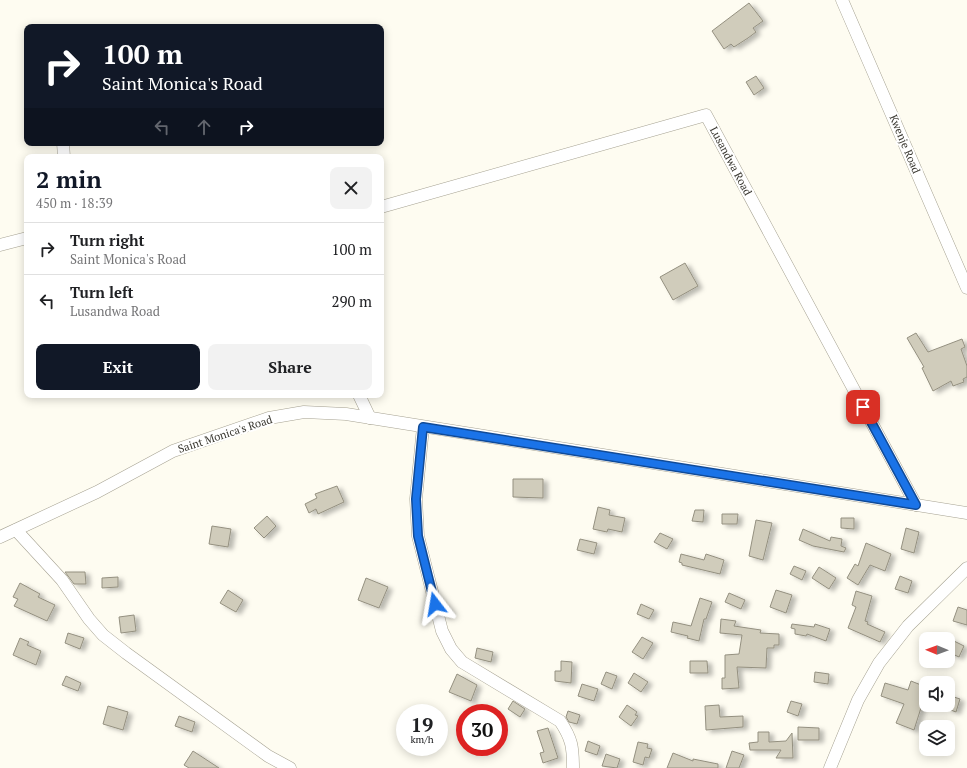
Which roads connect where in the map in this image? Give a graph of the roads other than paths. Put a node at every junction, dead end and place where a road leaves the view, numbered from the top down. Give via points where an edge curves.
1 (842, 0) edge
2 (384, 206) edge
3 (24, 239) edge
4 (0, 245) edge
5 (967, 288) edge
6 (360, 398) edge
7 (370, 418) junction
8 (423, 427) junction
9 (916, 505) junction
10 (967, 513) edge
11 (16, 530) junction
12 (0, 537) edge
13 (967, 568) edge
14 (290, 768) edge
15 (573, 768) edge
16 (830, 768) edge

1 - 5 street, Kwenje Road
2 - 9 street, Lusandwa Road via 706,115
3 - 4 street
6 - 7 street
7 - 8 street, Saint Monica's Road
7 - 11 street, Saint Monica's Road via 304,412 269,418 173,451 97,492
8 - 9 street, Saint Monica's Road
8 - 15 street via 416,499 418,536 442,631 451,650 462,662 560,721 569,733 573,747
9 - 10 street, Saint Monica's Road
11 - 12 street, Saint Monica's Road
11 - 14 street via 62,580 103,635 268,756
13 - 16 street via 908,626 879,663 858,700

